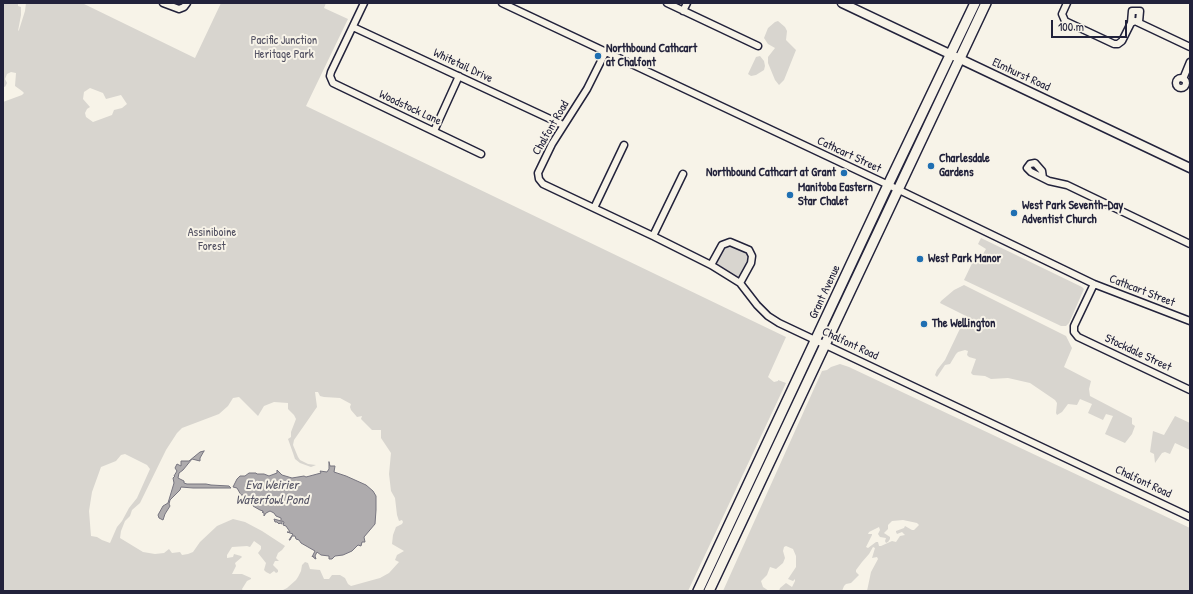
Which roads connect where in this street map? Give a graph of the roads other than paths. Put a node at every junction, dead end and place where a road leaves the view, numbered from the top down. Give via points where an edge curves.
1 (163, 3) edge
2 (187, 3) edge
3 (364, 3) edge
4 (502, 3) edge
5 (667, 3) edge
6 (687, 3) edge
7 (975, 3) edge
8 (986, 3) edge
9 (1067, 3) edge
10 (846, 4) edge
11 (683, 11) junction
12 (1139, 22) junction
13 (1131, 23) junction
14 (353, 27) junction
15 (758, 46) dead end
16 (1190, 47) edge
17 (605, 53) junction
18 (955, 57) junction
19 (1190, 62) edge
20 (459, 76) junction
21 (1183, 79) dead end
22 (563, 126) junction
23 (434, 131) junction
24 (624, 145) dead end
25 (481, 154) dead end
26 (1190, 168) edge
27 (682, 174) dead end
28 (1043, 178) dead end
29 (888, 185) junction
30 (897, 190) junction
31 (594, 208) junction
32 (653, 236) junction
33 (1190, 244) edge
34 (710, 265) junction
35 (740, 283) junction
36 (1094, 284) junction
37 (1190, 321) edge
38 (815, 340) junction
39 (824, 344) junction
40 (1190, 390) edge
41 (1190, 517) edge
42 (698, 591) edge
43 (709, 591) edge

1 - 2 street via 179,9
3 - 14 street
4 - 17 street, Cathcart Street
5 - 11 street
6 - 11 street
7 - 18 main road, Grant Avenue
8 - 18 main road, Grant Avenue
9 - 13 street via 1062,14 1066,21 1114,44 1122,41
10 - 18 street, Elmhurst Road
11 - 15 street
12 - 13 street
12 - 13 street via 1140,11 1132,11
12 - 16 street
14 - 20 street, Whitetail Drive
14 - 23 street, Woodstock Lane via 332,72 331,80 336,86
17 - 22 street, Chalfont Road
17 - 29 street, Cathcart Street
18 - 26 street, Elmhurst Road
18 - 29 main road, Grant Avenue
18 - 30 main road, Grant Avenue
19 - 21 street
20 - 22 street, Whitetail Drive
20 - 23 street
22 - 31 street, Chalfont Road via 538,173 539,179 543,184
23 - 25 street, Woodstock Lane
24 - 31 street
27 - 32 street
28 - 33 street via 1067,185
29 - 30 street, Cathcart Street
29 - 38 main road, Grant Avenue
30 - 36 street, Cathcart Street
30 - 39 main road, Grant Avenue
31 - 32 street, Chalfont Road
32 - 34 street, Chalfont Road
34 - 35 street, Chalfont Road
34 - 35 street via 722,245 730,242 749,250 752,256 751,263
35 - 38 street, Chalfont Road via 768,316
36 - 37 street, Cathcart Street
36 - 40 street, Stockdale Street via 1074,326 1074,332 1078,337
38 - 39 street, Chalfont Road
38 - 42 main road, Grant Avenue
39 - 41 street, Chalfont Road
39 - 43 main road, Grant Avenue

